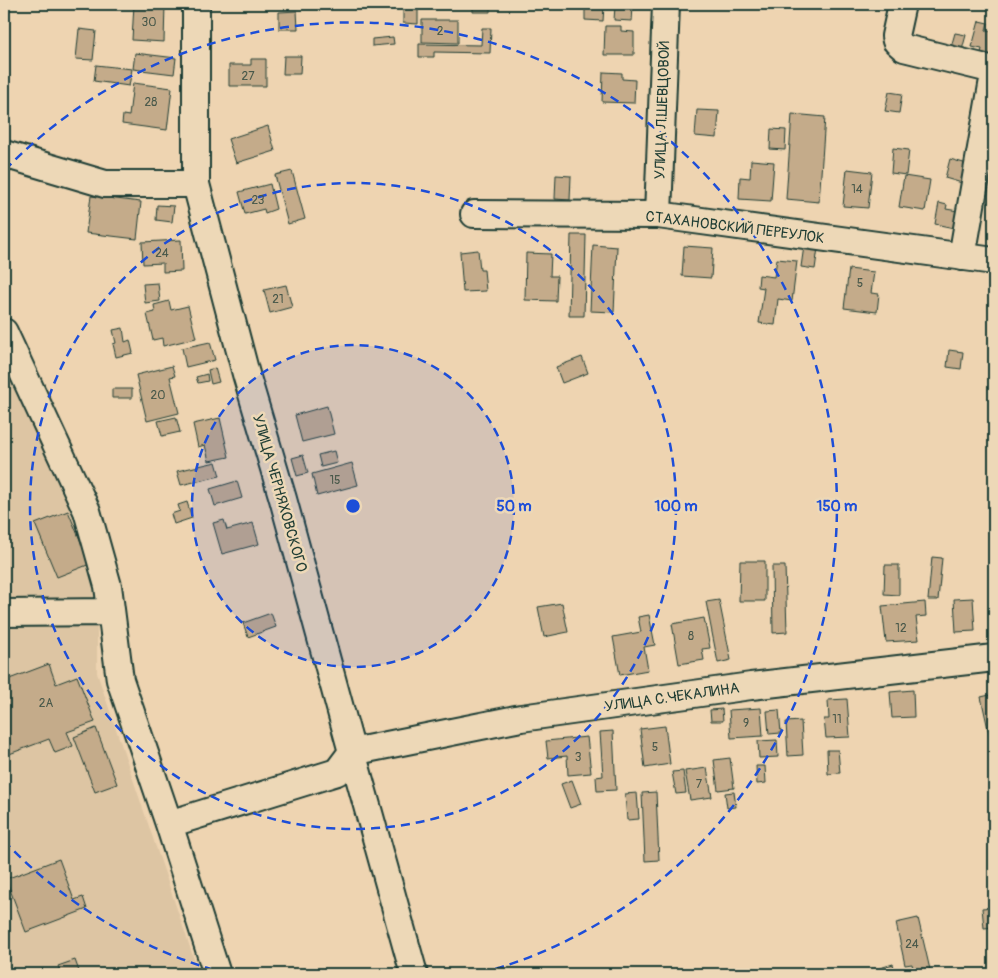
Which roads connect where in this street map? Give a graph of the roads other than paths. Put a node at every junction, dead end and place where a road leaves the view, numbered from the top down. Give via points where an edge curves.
1 (196, 4) edge
2 (666, 4) edge
3 (899, 16) edge
4 (994, 70) edge
5 (994, 74) edge
6 (4, 154) edge
7 (196, 184) junction
8 (474, 214) dead end
9 (658, 216) junction
10 (962, 257) junction
11 (994, 261) edge
12 (4, 332) edge
13 (111, 612) junction
14 (4, 613) edge
15 (994, 658) edge
16 (352, 752) junction
17 (169, 824) junction
18 (217, 974) edge
19 (414, 974) edge

1 - 7 street, УЛИЦА ЧЕРНЯХОВСКОГО
2 - 9 street, УЛИЦА Л.ШЕВЦОВОЙ
3 - 4 street via 895,36 904,48
5 - 10 street
6 - 7 street via 105,184
7 - 16 street, УЛИЦА ЧЕРНЯХОВСКОГО
8 - 9 street, СТАХАНОВСКИЙ ПЕРЕУЛОК
9 - 10 street, СТАХАНОВСКИЙ ПЕРЕУЛОК
10 - 11 street, СТАХАНОВСКИЙ ПЕРЕУЛОК
12 - 13 street via 87,511 108,586
13 - 14 street
13 - 17 street via 120,680
15 - 16 street, УЛИЦА С.ЧЕКАЛИНА via 751,686 521,718
16 - 17 street via 337,772
16 - 19 street, УЛИЦА ЧЕРНЯХОВСКОГО
17 - 18 street

